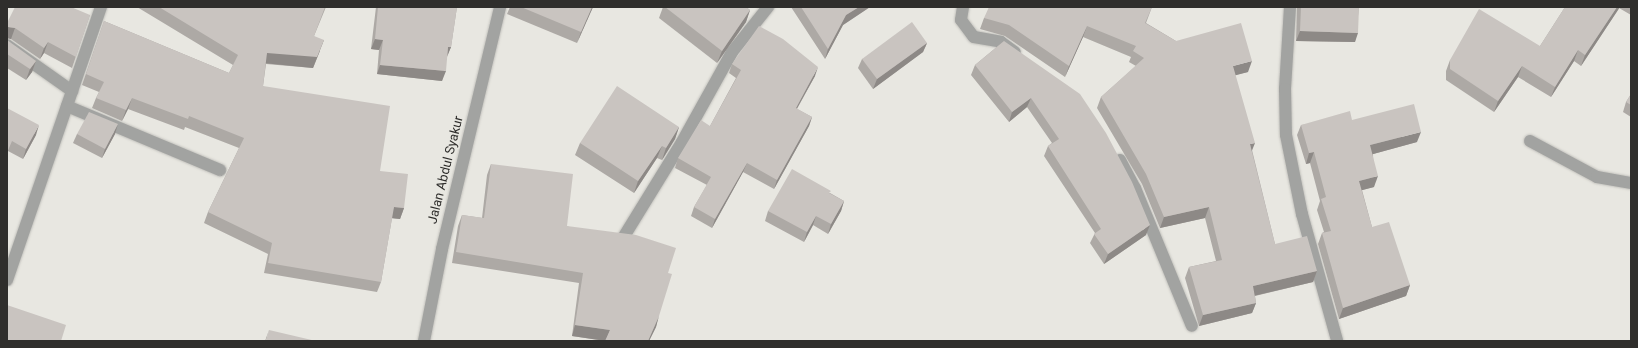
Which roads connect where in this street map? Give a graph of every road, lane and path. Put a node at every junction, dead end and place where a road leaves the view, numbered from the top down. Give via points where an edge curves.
1 (101, 7) edge
2 (500, 7) edge
3 (768, 7) edge
4 (963, 7) edge
5 (1290, 7) edge
6 (7, 45) edge
7 (1027, 59) edge
8 (72, 91) junction
9 (68, 106) junction
10 (1530, 140) dead end
11 (1115, 151) edge
12 (220, 170) dead end
13 (1631, 183) edge
14 (623, 238) edge
15 (7, 280) edge
16 (1192, 326) dead end
17 (1337, 340) edge
18 (424, 341) edge

1 - 8 street
2 - 18 street, Jalan Abdul Syakur via 442,249
3 - 14 street via 732,52 682,142
4 - 7 street via 961,20 974,37 1001,42
5 - 17 street via 1285,89 1286,135 1302,214
6 - 8 street
8 - 9 street
9 - 12 street
9 - 15 street
10 - 13 street via 1597,177
11 - 16 street via 1135,188

